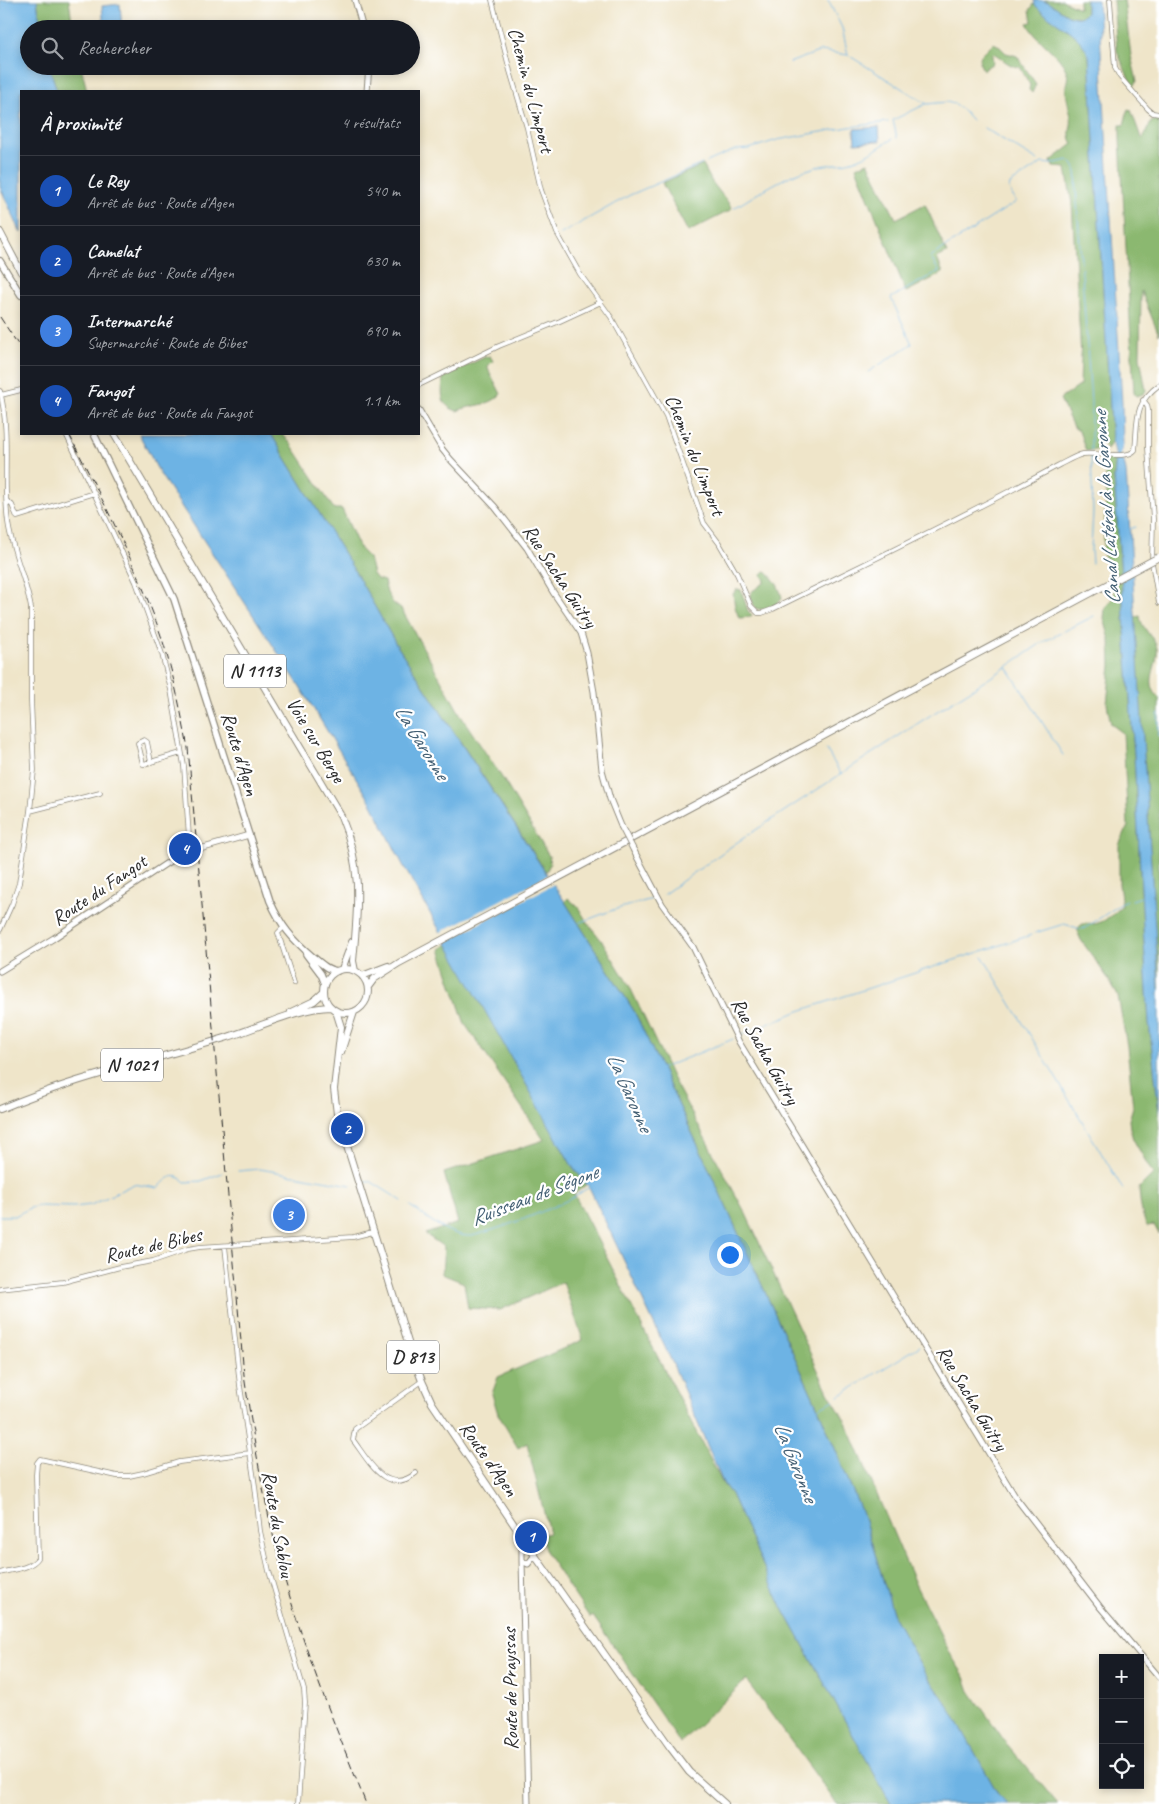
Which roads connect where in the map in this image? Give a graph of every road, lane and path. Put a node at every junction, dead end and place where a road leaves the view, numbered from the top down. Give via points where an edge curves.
1 (355, 0) edge
2 (492, 0) edge
3 (1110, 0) edge
4 (361, 20) edge
5 (368, 75) edge
6 (366, 90) edge
7 (1159, 114) edge
8 (0, 232) edge
9 (0, 261) edge
10 (20, 270) edge
11 (20, 293) edge
12 (601, 302) junction
13 (420, 385) edge
14 (1159, 385) edge
15 (20, 390) edge
16 (0, 393) edge
17 (1143, 400) junction
18 (420, 412) edge
19 (66, 435) edge
20 (94, 435) edge
21 (115, 435) edge
22 (94, 492) junction
23 (6, 501) junction
24 (1159, 557) edge
25 (1159, 603) edge
26 (181, 753) junction
27 (151, 762) junction
28 (100, 793) dead end
29 (30, 811) junction
30 (249, 835) junction
31 (190, 851) junction
32 (357, 921) junction
33 (283, 928) junction
34 (0, 930) edge
35 (299, 945) junction
36 (401, 961) junction
37 (339, 970) junction
38 (0, 971) edge
39 (355, 971) junction
40 (362, 976) junction
41 (294, 984) dead end
42 (325, 984) junction
43 (368, 988) junction
44 (324, 992) junction
45 (334, 1009) junction
46 (354, 1012) junction
47 (265, 1024) junction
48 (335, 1078) junction
49 (0, 1109) edge
50 (374, 1232) junction
51 (225, 1246) junction
52 (0, 1289) edge
53 (422, 1381) junction
54 (250, 1453) junction
55 (416, 1473) dead end
56 (527, 1543) junction
57 (535, 1556) junction
58 (525, 1562) junction
59 (0, 1573) edge
60 (1159, 1677) edge
61 (298, 1804) edge
62 (528, 1804) edge
63 (725, 1804) edge

1 - 4 street
2 - 12 street, Chemin du Limport via 544,199 572,262
3 - 7 street via 1115,68 1148,109
5 - 6 street
8 - 10 main road
9 - 11 main road
12 - 13 street via 498,346
12 - 17 street, Chemin du Limport via 666,416 704,523 719,543 751,606 758,613 773,609 1073,458 1096,453 1133,452
14 - 17 street
15 - 16 street
16 - 23 street via 6,420
17 - 25 street via 1148,410 1152,564
18 - 60 street, Rue Sacha Guitry, bridge via 442,449 527,548 581,632 594,692 602,770 610,800 659,898 693,947 739,1042 1016,1498
19 - 22 street
20 - 30 main road, Route d'Agen via 174,599
21 - 32 main road, Voie sur Berge / N 1113 via 341,816 356,864
22 - 23 street via 16,516 12,505
22 - 26 street via 136,582 162,654 172,690
23 - 29 street via 12,542 31,608 34,756
24 - 36 main road, bridge
26 - 27 street
26 - 31 street
27 - 27 street via 144,764 141,761 140,741 147,742
28 - 29 street
29 - 34 street via 19,883
30 - 31 street, Route du Fangot
30 - 33 main road, Route d'Agen via 270,901
31 - 38 street, Route du Fangot
32 - 37 main road, N 1113 via 348,955
32 - 39 main road, N 1113
33 - 35 main road, Route d'Agen
33 - 41 street via 278,933
35 - 37 main road, Route d'Agen via 327,968
35 - 42 main road, Route d'Agen
36 - 40 main road
36 - 43 main road via 374,979
37 - 39 main road
37 - 42 main road
39 - 40 main road
40 - 43 main road
42 - 44 main road
43 - 46 main road via 366,1001
44 - 45 main road
44 - 47 main road, N 1021 via 314,1001
45 - 46 main road via 343,1014
45 - 47 main road, N 1021 via 313,1010
45 - 48 main road, Route d'Agen / D 813 via 341,1030
46 - 48 main road, Route d'Agen / D 813
47 - 49 main road, N 1021 via 82,1078
48 - 50 main road, Route d'Agen / D 813 via 338,1119
50 - 51 street, Route de Bibes via 353,1237
50 - 53 main road, Route d'Agen / D 813
51 - 52 street, Route de Bibes via 188,1249 153,1261 63,1282
51 - 54 street, Route du Sablou
53 - 55 street via 355,1429 353,1435 353,1440 381,1476 403,1481
53 - 56 main road, Route d'Agen / D 813 via 446,1425
54 - 59 street via 179,1462 129,1476 40,1459 36,1475 38,1558 29,1566
54 - 61 street, Route du Sablou via 267,1563 304,1690
56 - 57 main road, Route d'Agen / D 813
56 - 58 street via 522,1550
57 - 58 street
57 - 63 main road, Route d'Agen / D 813 via 689,1772
58 - 62 street, Route de Prayssas via 522,1573

